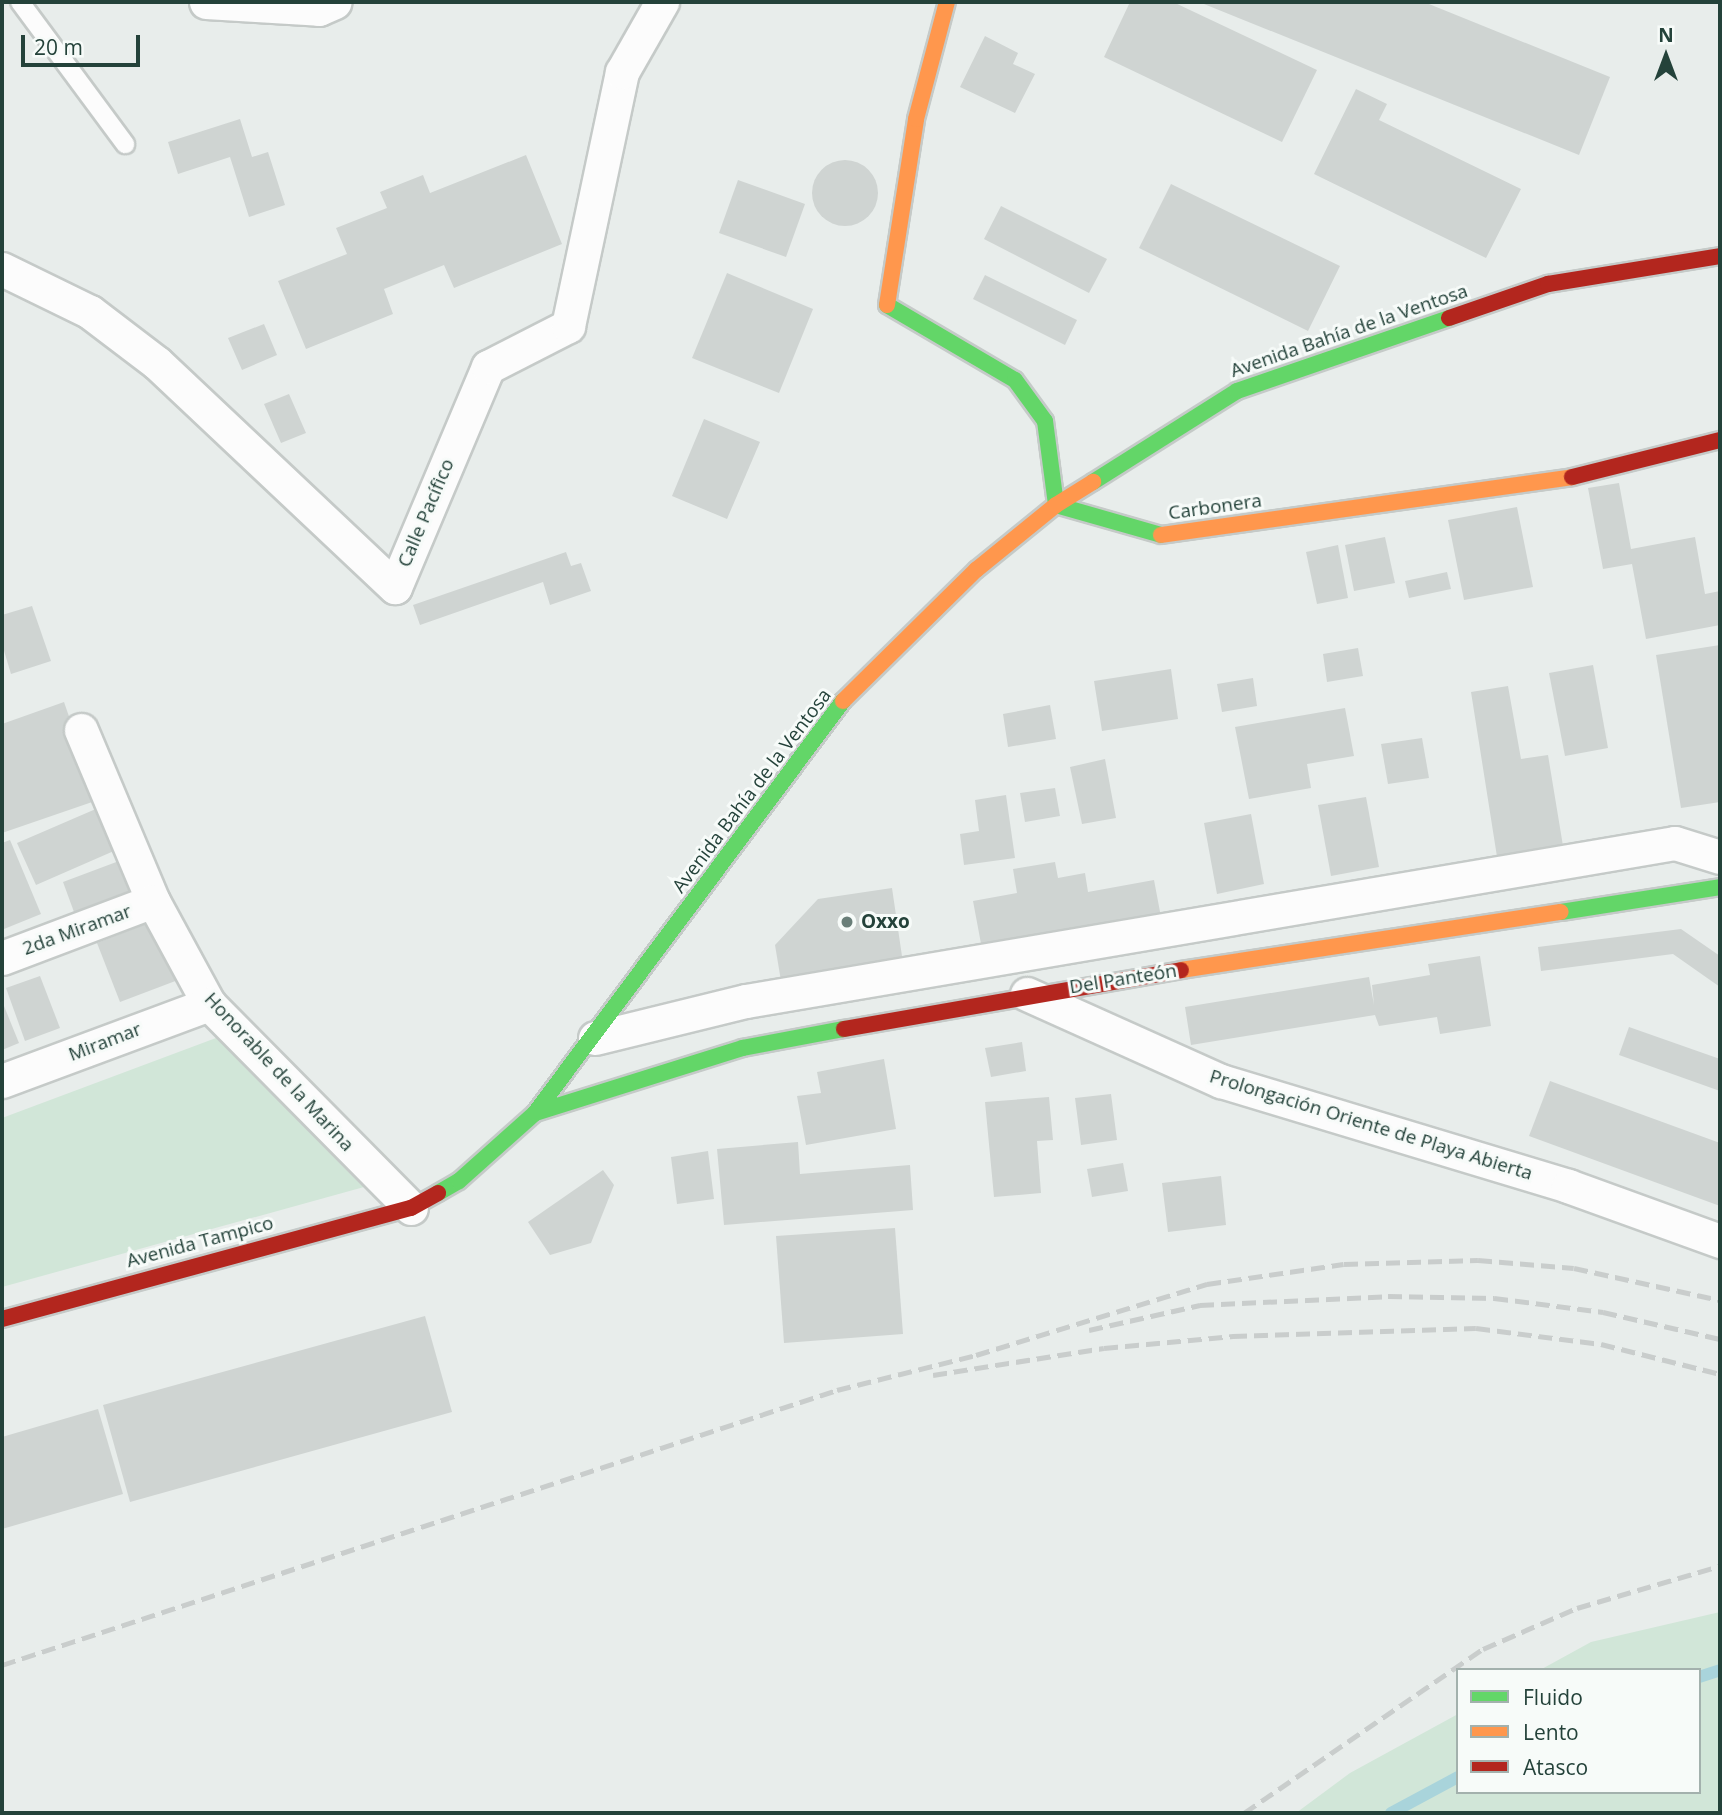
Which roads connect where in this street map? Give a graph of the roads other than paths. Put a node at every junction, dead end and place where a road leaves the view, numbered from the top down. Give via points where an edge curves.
1 (20, 2) edge
2 (206, 2) edge
3 (335, 2) edge
4 (662, 2) edge
5 (947, 2) edge
6 (125, 144) dead end
7 (1720, 256) edge
8 (2, 269) edge
9 (1720, 440) edge
10 (1056, 506) junction
11 (81, 730) dead end
12 (1720, 857) edge
13 (1720, 887) edge
14 (153, 901) junction
15 (2, 958) edge
16 (1027, 994) junction
17 (209, 1003) junction
18 (595, 1038) junction
19 (2, 1081) edge
20 (535, 1113) junction
21 (411, 1208) junction
22 (1720, 1241) edge
23 (2, 1318) edge

1 - 6 lane
2 - 3 street via 320,9
4 - 8 street, Calle Pacífico via 622,72 568,326 488,367 395,587 157,363 90,312
5 - 10 street via 916,119 884,303 1014,380 1045,421
7 - 10 street, Avenida Bahía de la Ventosa via 1548,284 1237,391
9 - 10 street, Carbonera via 1555,481 1157,536
10 - 18 street, Avenida Bahía de la Ventosa via 976,570 842,702
11 - 14 street, Honorable de la Marina
12 - 18 street, Del Panteón via 1675,842 746,1001
13 - 16 street, Del Panteón
14 - 15 street, 2da Miramar
14 - 17 street, Honorable de la Marina
16 - 20 street, Del Panteón via 743,1048
16 - 22 street, Prolongación Oriente de Playa Abierta via 1221,1081 1568,1186
17 - 19 street, Miramar
17 - 21 street, Honorable de la Marina
18 - 20 street, Avenida Bahía de la Ventosa
20 - 21 street, Avenida Bahía de la Ventosa via 459,1181
21 - 23 street, Avenida Tampico

